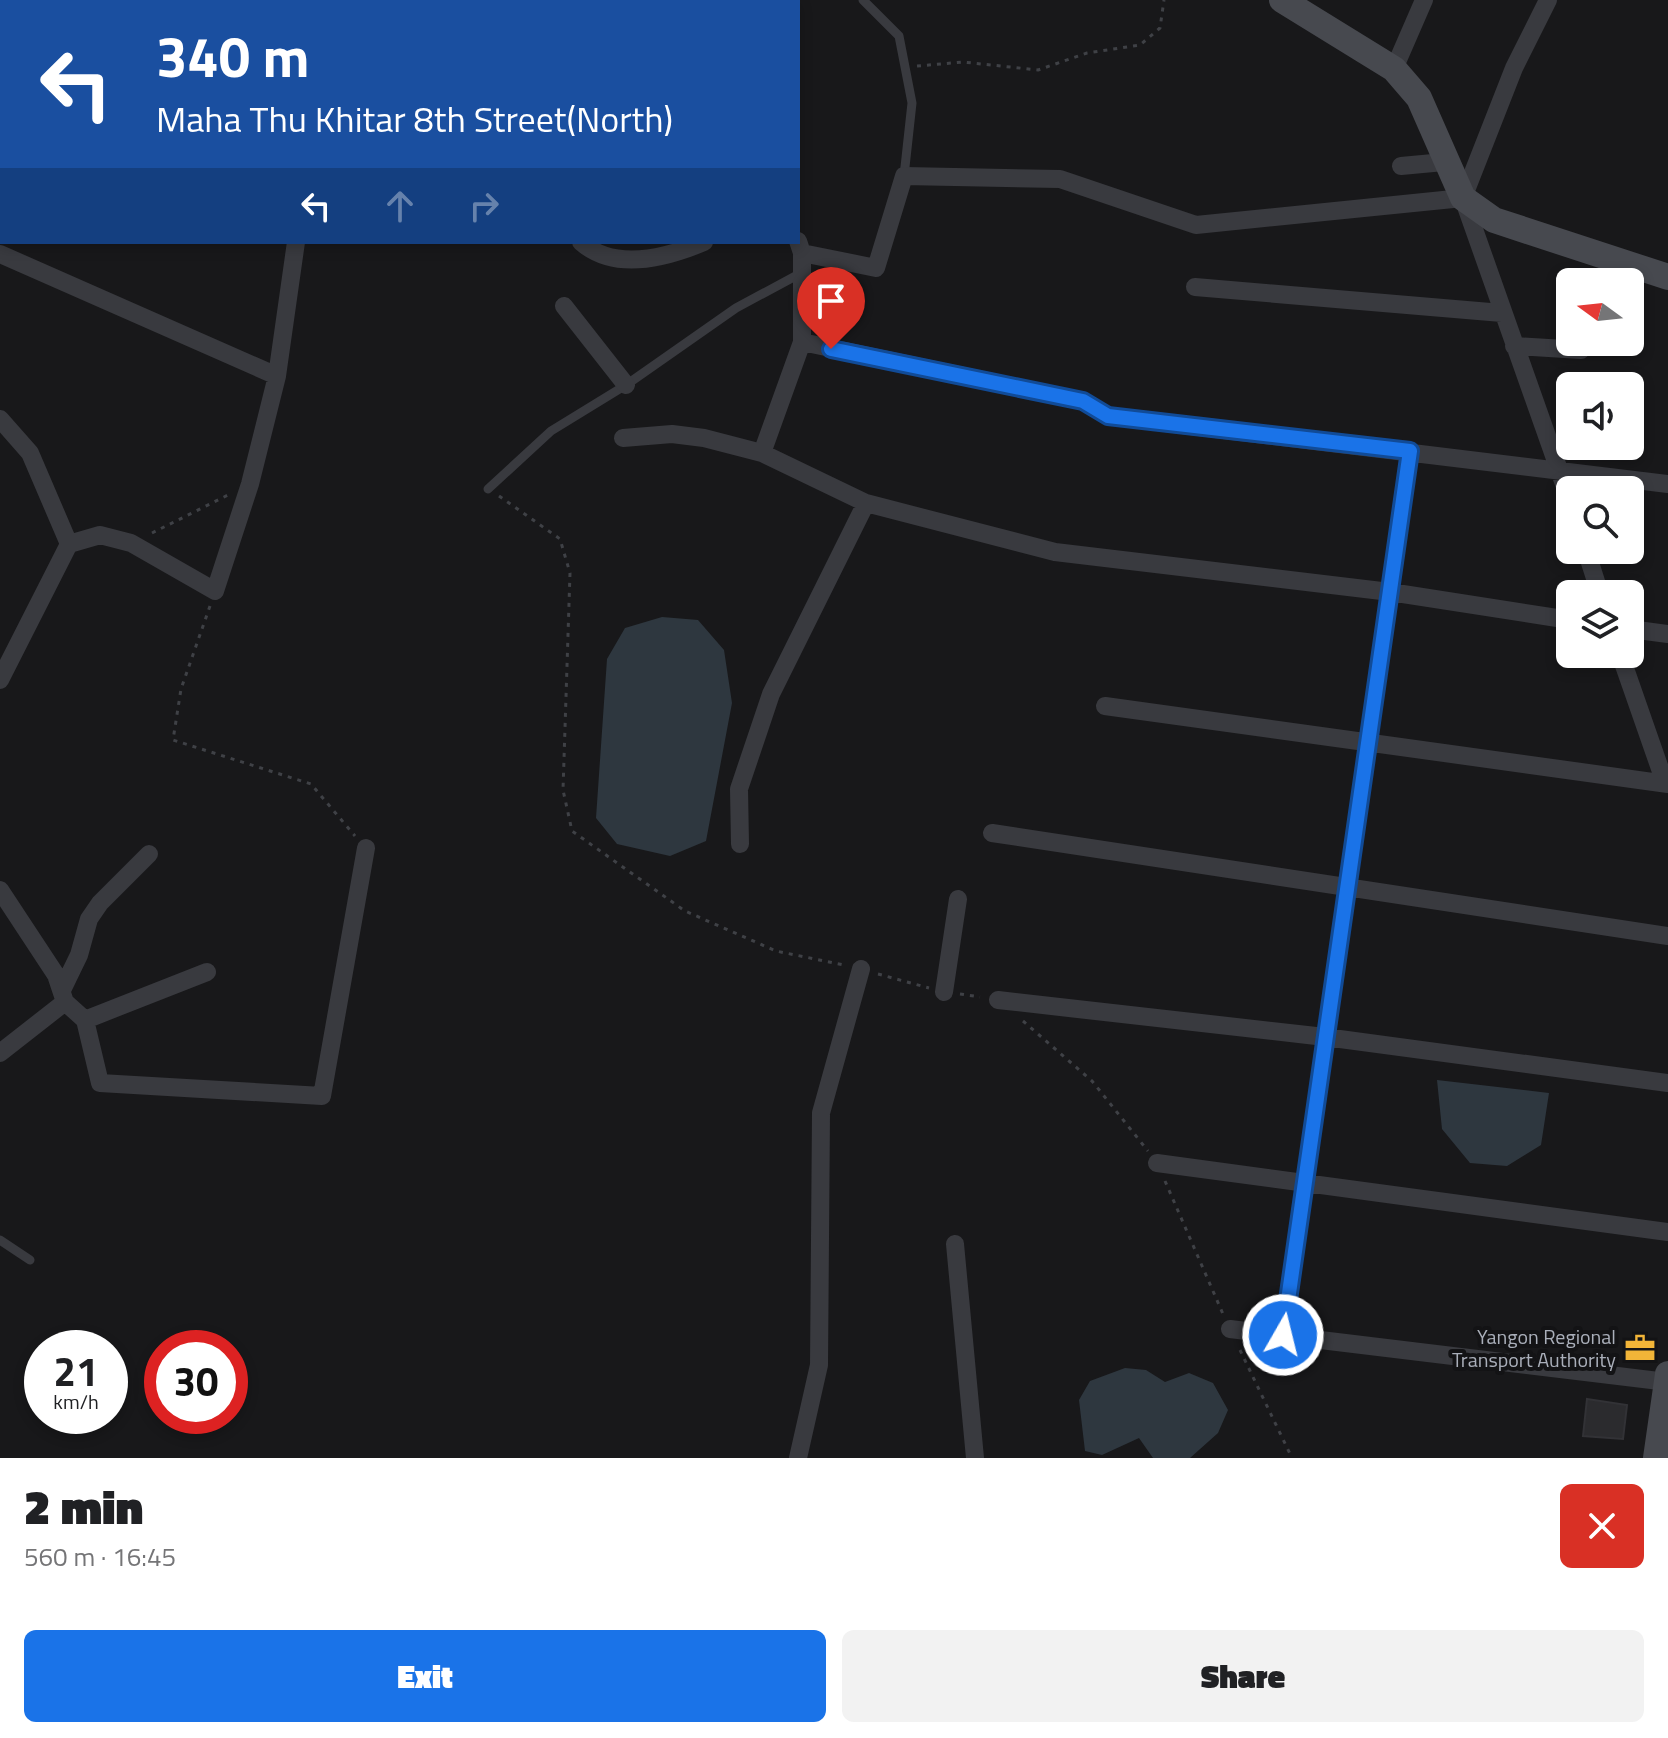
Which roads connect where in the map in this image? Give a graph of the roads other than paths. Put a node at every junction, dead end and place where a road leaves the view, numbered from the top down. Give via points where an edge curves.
1 (863, 0) edge
2 (1282, 0) edge
3 (1424, 0) edge
4 (1548, 0) edge
5 (1394, 69) junction
6 (1444, 162) junction
7 (1401, 166) dead end
8 (904, 176) junction
9 (1463, 198) junction
10 (296, 244) edge
11 (583, 244) edge
12 (699, 244) edge
13 (0, 254) edge
14 (801, 255) edge
15 (1668, 277) edge
16 (1195, 287) dead end
17 (564, 306) dead end
18 (1502, 313) junction
19 (802, 342) junction
20 (1514, 346) junction
21 (1556, 349) edge
22 (277, 376) junction
23 (626, 385) junction
24 (0, 419) edge
25 (623, 438) dead end
26 (1410, 451) junction
27 (762, 453) junction
28 (1560, 471) junction
29 (1562, 476) edge
30 (1668, 484) edge
31 (488, 489) dead end
32 (866, 503) junction
33 (69, 544) junction
34 (1390, 592) junction
35 (1556, 618) edge
36 (1644, 631) edge
37 (1668, 634) edge
38 (1625, 668) edge
39 (0, 680) edge
40 (1105, 706) dead end
41 (1368, 742) junction
42 (1666, 784) edge
43 (992, 833) dead end
44 (740, 844) dead end
45 (366, 848) road end
46 (149, 854) dead end
47 (1347, 889) junction
48 (0, 890) edge
49 (958, 899) dead end
50 (1668, 936) edge
51 (861, 969) dead end
52 (207, 972) dead end
53 (944, 992) dead end
54 (64, 995) junction
55 (998, 1000) dead end
56 (85, 1020) junction
57 (1325, 1037) junction
58 (0, 1053) edge
59 (1668, 1083) edge
60 (1157, 1163) dead end
61 (1304, 1182) junction
62 (1668, 1232) edge
63 (0, 1240) edge
64 (955, 1244) dead end
65 (30, 1260) dead end
66 (1230, 1329) dead end
67 (1283, 1335) junction
68 (1668, 1374) edge
69 (1668, 1382) edge
70 (798, 1458) edge
71 (975, 1458) edge
72 (1656, 1458) edge

1 - 8 lane via 899,36 912,103
2 - 5 street
3 - 5 street
4 - 9 street via 1514,68
5 - 6 street via 1419,98
6 - 7 street
6 - 9 street
8 - 9 street via 1060,179 1196,225
8 - 14 street via 876,268
9 - 15 street via 1494,220
9 - 18 street
10 - 22 street
11 - 12 street via 596,255 625,259 670,256
13 - 22 street
14 - 19 street
14 - 23 lane
16 - 18 street
17 - 23 street
18 - 20 street
19 - 26 street via 1083,401 1108,416
19 - 27 street
20 - 21 street
20 - 28 street
22 - 33 street via 215,591 131,543 100,535
23 - 31 lane via 551,431
24 - 33 street via 30,453
25 - 27 street via 672,434
26 - 28 street
26 - 34 street
27 - 32 street
28 - 29 street
28 - 30 street
32 - 34 street via 1055,552
32 - 44 street via 771,694 739,789
33 - 39 street
34 - 35 street
34 - 41 street
36 - 37 street
38 - 42 street
40 - 41 street
41 - 42 street
41 - 47 street
43 - 47 street
45 - 56 street via 322,1096 100,1083
46 - 54 street via 89,919
47 - 50 street
47 - 57 street
48 - 54 street
49 - 53 street
51 - 70 street via 821,1113 819,1365
52 - 56 street
54 - 56 street
54 - 58 street
55 - 57 street
57 - 59 street
57 - 61 street
60 - 61 street
61 - 62 street
61 - 67 street
63 - 65 lane
64 - 71 street
66 - 67 street
67 - 69 street
68 - 69 street
69 - 72 street

